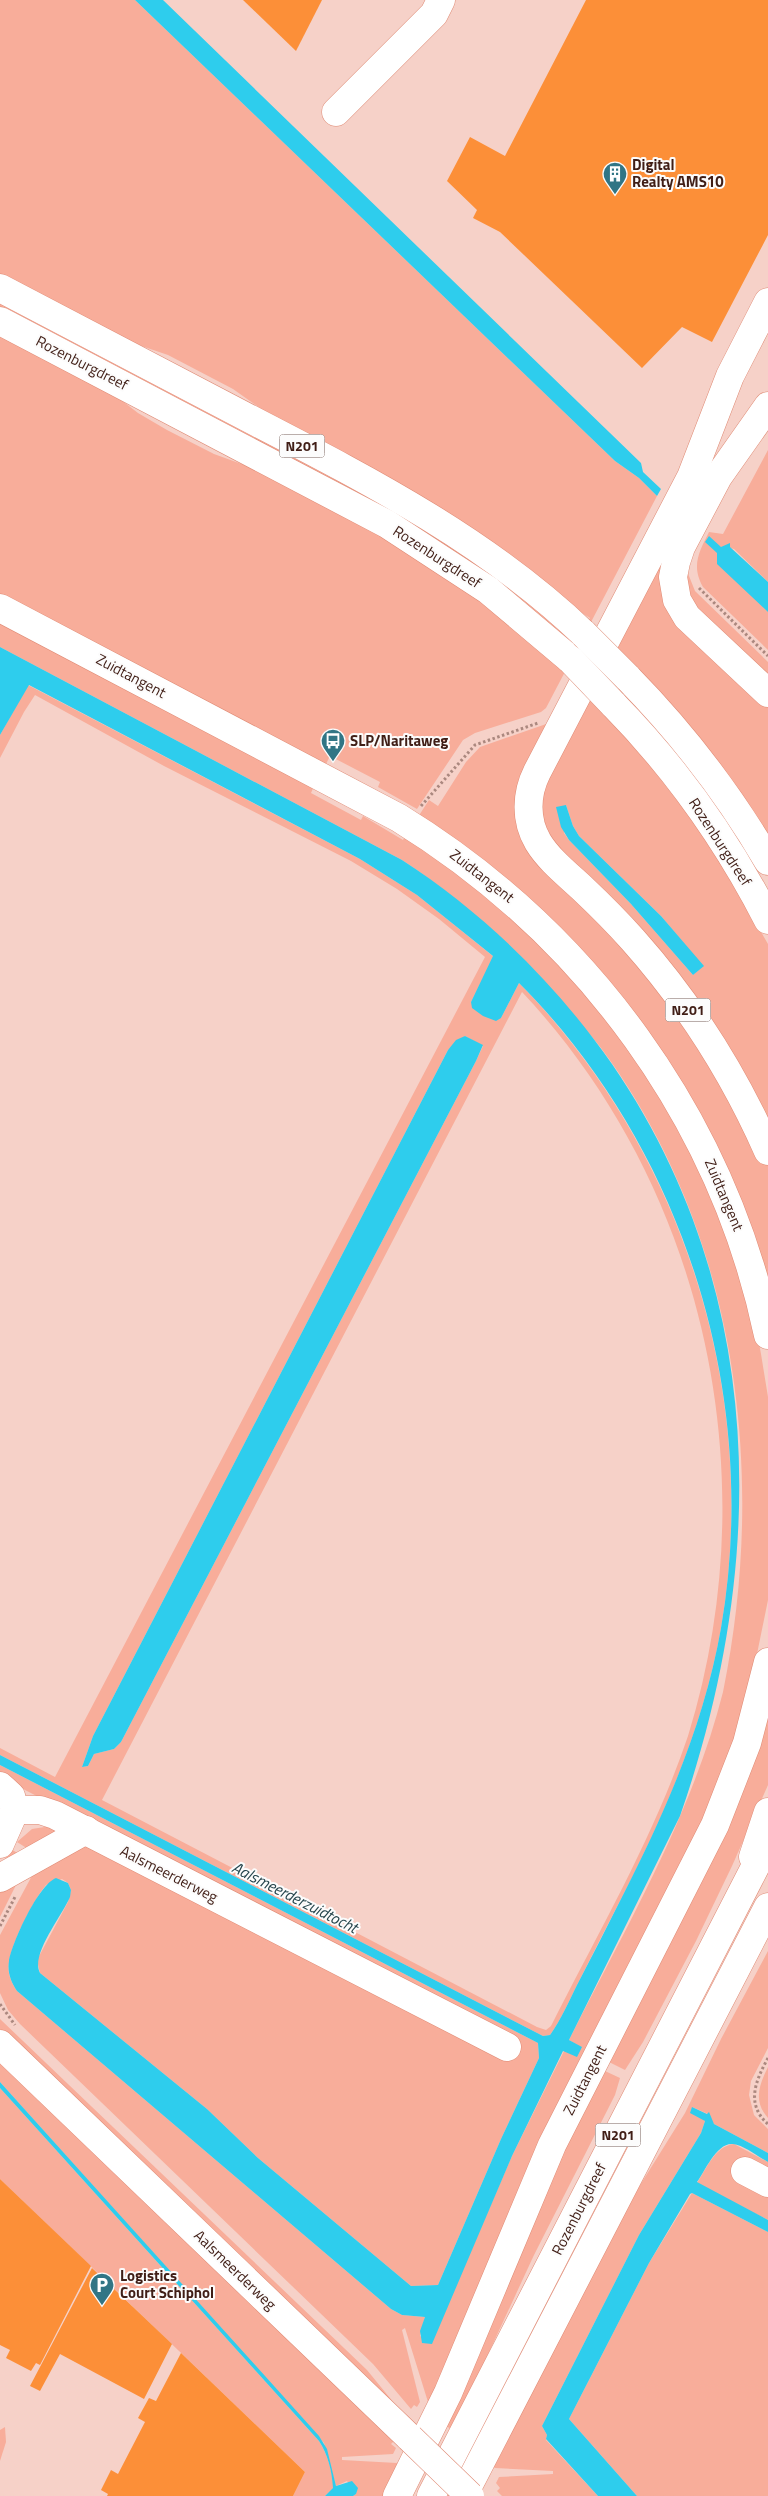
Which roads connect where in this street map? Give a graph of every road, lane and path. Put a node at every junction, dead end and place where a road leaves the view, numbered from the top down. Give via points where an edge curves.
1 (441, 0) edge
2 (336, 112) dead end
3 (0, 288) edge
4 (768, 302) edge
5 (0, 321) edge
6 (768, 406) edge
7 (695, 583) dead end
8 (0, 608) edge
9 (768, 656) edge
10 (768, 693) edge
11 (462, 759) dead end
12 (410, 824) junction
13 (768, 861) edge
14 (768, 920) edge
15 (768, 1151) edge
16 (768, 1335) edge
17 (768, 1662) edge
18 (0, 1786) edge
19 (15, 1810) junction
20 (768, 1812) edge
21 (86, 1830) junction
22 (768, 1842) edge
23 (0, 1844) edge
24 (0, 1878) edge
25 (738, 1901) junction
26 (767, 1910) edge
27 (0, 2044) edge
28 (507, 2048) dead end
29 (768, 2058) edge
30 (768, 2124) edge
31 (397, 2496) edge
32 (431, 2496) edge
33 (463, 2496) edge
34 (470, 2496) edge

1 - 2 main road via 434,14
3 - 13 main road, Rozenburgdreef / N201, bridge via 362,477 420,510 502,565 584,634 667,721 706,768
4 - 15 main road, N201 via 730,376 691,477 537,772 528,804 532,828 553,861 634,940 691,1014 732,1078
5 - 14 main road, Rozenburgdreef / N201, bridge via 387,524 488,590 570,660 662,760 730,855
6 - 10 main road via 722,470 676,562 674,585 677,600 693,624
7 - 9 path
8 - 12 main road, Zuidtangent
11 - 12 path via 426,799
12 - 16 main road, Zuidtangent via 475,870 524,911 575,961 633,1030 671,1088 711,1161 748,1258
17 - 31 main road, Zuidtangent via 747,1743 721,1811 552,2145 448,2393
18 - 19 main road via 11,1796
19 - 21 main road, Aalsmeerderweg via 48,1812
19 - 23 main road
20 - 25 main road, N201
21 - 24 main road
21 - 28 main road, Aalsmeerderweg
22 - 25 main road, Rozenburgdreef / N201
25 - 32 main road, Rozenburgdreef / N201
26 - 33 main road, Rozenburgdreef / N201
27 - 34 main road, Aalsmeerderweg, bridge
29 - 30 path via 754,2094 759,2114

